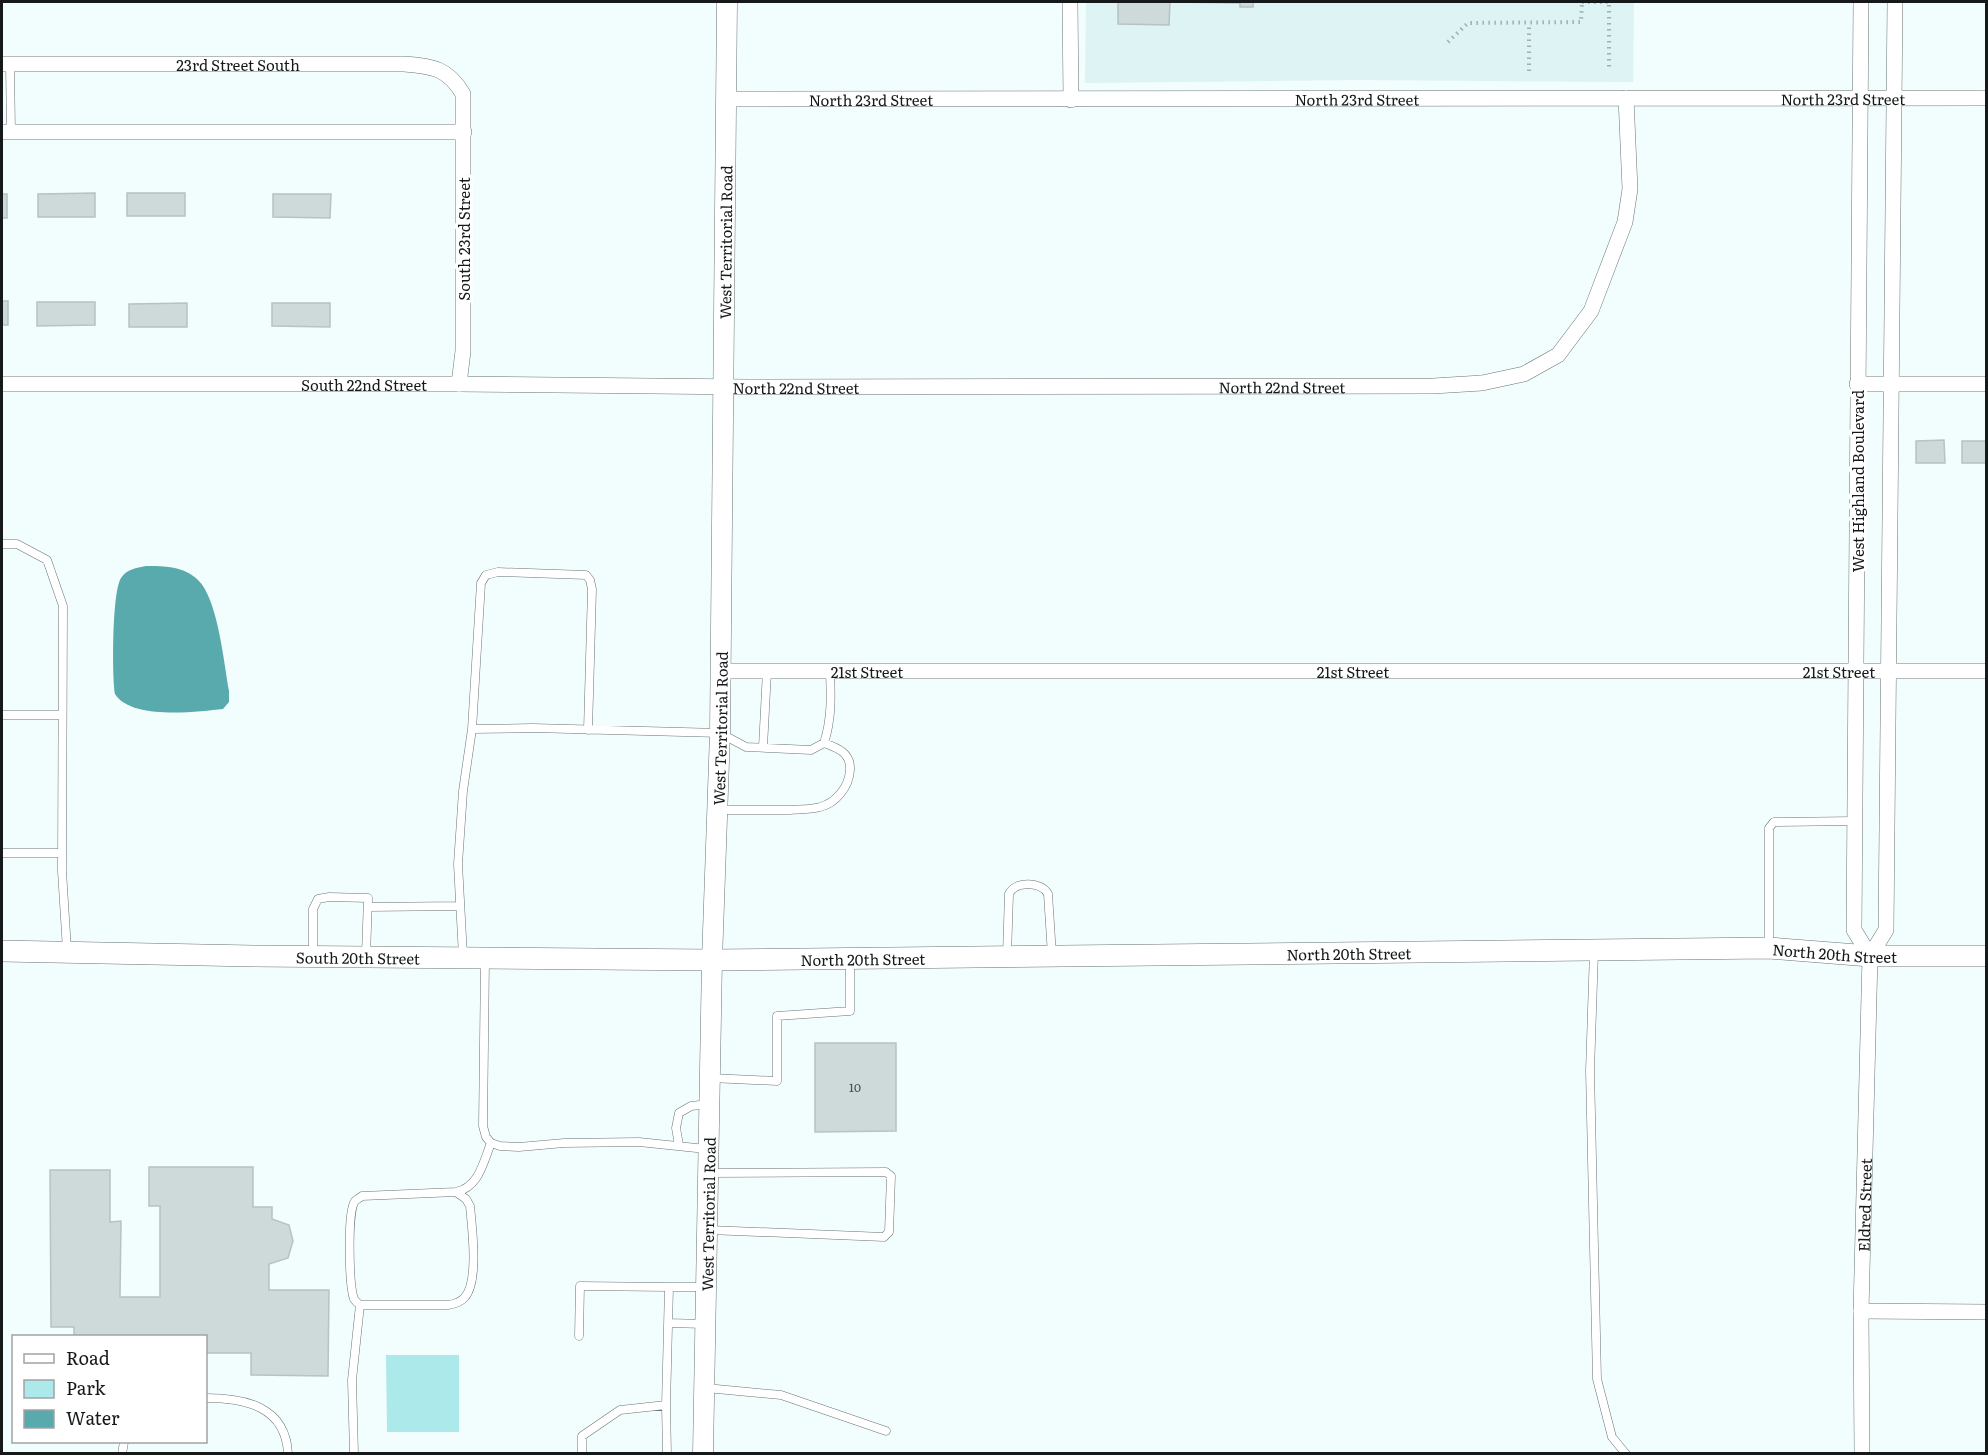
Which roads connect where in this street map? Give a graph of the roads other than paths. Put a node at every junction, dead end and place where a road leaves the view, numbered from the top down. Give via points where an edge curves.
1 (727, 2) edge
2 (1070, 2) edge
3 (1861, 2) edge
4 (1895, 2) edge
5 (6, 64) edge
6 (463, 94) joint
7 (1860, 97) junction
8 (1626, 98) junction
9 (1894, 98) junction
10 (1986, 98) edge
11 (726, 99) junction
12 (1071, 100) junction
13 (6, 132) edge
14 (464, 132) junction
15 (2, 384) edge
16 (459, 384) junction
17 (1857, 384) junction
18 (1986, 384) edge
19 (1891, 385) junction
20 (724, 387) junction
21 (2, 544) edge
22 (1986, 670) edge
23 (720, 671) junction
24 (767, 671) junction
25 (830, 671) junction
26 (1855, 671) junction
27 (1888, 671) junction
28 (2, 715) edge
29 (62, 715) junction
30 (472, 729) junction
31 (588, 730) junction
32 (720, 733) junction
33 (824, 742) junction
34 (763, 747) junction
35 (718, 810) junction
36 (1854, 821) junction
37 (2, 853) edge
38 (62, 853) junction
39 (460, 906) junction
40 (368, 907) junction
41 (1769, 948) junction
42 (1594, 950) junction
43 (2, 951) edge
44 (67, 952) junction
45 (1870, 956) junction
46 (1986, 956) edge
47 (313, 957) junction
48 (366, 957) junction
49 (1006, 957) junction
50 (1053, 957) junction
51 (463, 958) junction
52 (485, 959) junction
53 (850, 959) junction
54 (712, 960) junction
55 (710, 1078) junction
56 (710, 1104) junction
57 (491, 1143) junction
58 (679, 1145) junction
59 (709, 1149) junction
60 (708, 1173) junction
61 (456, 1192) junction
62 (707, 1230) junction
63 (669, 1287) junction
64 (706, 1287) junction
65 (360, 1305) junction
66 (1861, 1311) junction
67 (1986, 1312) edge
68 (668, 1323) junction
69 (705, 1324) junction
70 (579, 1336) dead end
71 (704, 1388) junction
72 (207, 1398) edge
73 (666, 1405) junction
74 (886, 1431) dead end
75 (288, 1454) edge
76 (354, 1454) edge
77 (582, 1454) edge
78 (667, 1454) edge
79 (703, 1454) edge
80 (1626, 1454) edge
81 (1862, 1454) edge

1 - 11 street, West Territorial Road
2 - 12 street
3 - 7 street, West Highland Boulevard
4 - 9 street
5 - 6 street, 23rd Street South via 404,64 431,66 444,72
5 - 13 lane
6 - 14 street, South 23rd Street
7 - 8 street, North 23rd Street
7 - 9 street, North 23rd Street
7 - 17 street, West Highland Boulevard
8 - 12 street, North 23rd Street
8 - 20 street, North 22nd Street via 1630,189 1625,222 1604,279 1591,311 1558,356 1524,374 1482,383 1433,386
9 - 10 street, North 23rd Street
9 - 19 street
11 - 12 street, North 23rd Street
11 - 20 street, West Territorial Road
13 - 14 street
14 - 16 street, South 23rd Street via 463,351
15 - 16 street, South 22nd Street
16 - 20 street, South 22nd Street
17 - 19 street
17 - 26 street, West Highland Boulevard
18 - 19 street
19 - 27 street
20 - 23 street, West Territorial Road
21 - 29 lane via 17,544 47,560 63,606
22 - 27 street, 21st Street
23 - 24 street, 21st Street
23 - 32 street, West Territorial Road
24 - 25 street, 21st Street
24 - 34 lane
25 - 26 street, 21st Street
25 - 33 lane via 832,709
26 - 27 street, 21st Street
26 - 36 street, West Highland Boulevard
27 - 45 street via 1886,930
28 - 29 lane
29 - 38 lane
30 - 31 lane
30 - 31 lane via 481,583 486,575 498,572 586,575 590,580
30 - 39 lane via 462,802
31 - 32 lane
32 - 34 lane via 746,747
32 - 35 street, West Territorial Road
33 - 34 lane via 811,750
33 - 35 lane via 844,753 850,764 848,779 829,803 809,809
35 - 54 street, West Territorial Road
36 - 41 lane via 1774,822 1769,828
36 - 45 street, West Highland Boulevard via 1854,930
37 - 38 lane
38 - 44 lane
39 - 40 lane
39 - 51 lane
40 - 47 lane via 368,898 318,900 313,909
40 - 48 lane
41 - 42 main road, North 20th Street
41 - 45 main road, North 20th Street
42 - 50 main road, North 20th Street
42 - 80 lane via 1590,1071 1597,1379 1612,1437
43 - 44 main road, South 20th Street
44 - 47 main road, South 20th Street
45 - 46 main road, North 20th Street
45 - 66 street, Eldred Street
47 - 48 main road, South 20th Street
48 - 51 main road, South 20th Street
49 - 50 main road, North 20th Street
49 - 50 lane via 1008,894 1016,885 1041,886 1048,894
49 - 53 main road, North 20th Street
51 - 52 main road, South 20th Street
52 - 54 main road, South 20th Street
52 - 57 lane via 483,1126
53 - 54 main road, North 20th Street
53 - 55 lane via 850,1011 777,1016 777,1082
54 - 55 street, West Territorial Road
55 - 56 street, West Territorial Road
56 - 58 lane via 691,1106 679,1113
56 - 59 street, West Territorial Road
57 - 58 lane via 519,1147 639,1142
57 - 61 lane via 477,1178 471,1186
58 - 59 lane
59 - 60 street, West Territorial Road
60 - 62 street, West Territorial Road
60 - 62 lane via 886,1172 891,1176 889,1232 884,1237
61 - 65 lane via 362,1196 355,1201 350,1221 351,1282 355,1301
61 - 65 lane via 466,1199 471,1212 472,1278 466,1297 448,1305
62 - 64 street, West Territorial Road
63 - 64 lane
63 - 68 lane
63 - 70 lane via 580,1286
64 - 69 street, West Territorial Road
65 - 76 lane via 352,1380
66 - 67 street
66 - 81 street, Eldred Street
68 - 69 lane
68 - 73 lane
69 - 71 street, West Territorial Road
71 - 74 lane via 781,1395
71 - 79 street, West Territorial Road
72 - 75 lane via 247,1401 266,1411 280,1425
73 - 77 lane via 620,1410 582,1436
73 - 78 lane

